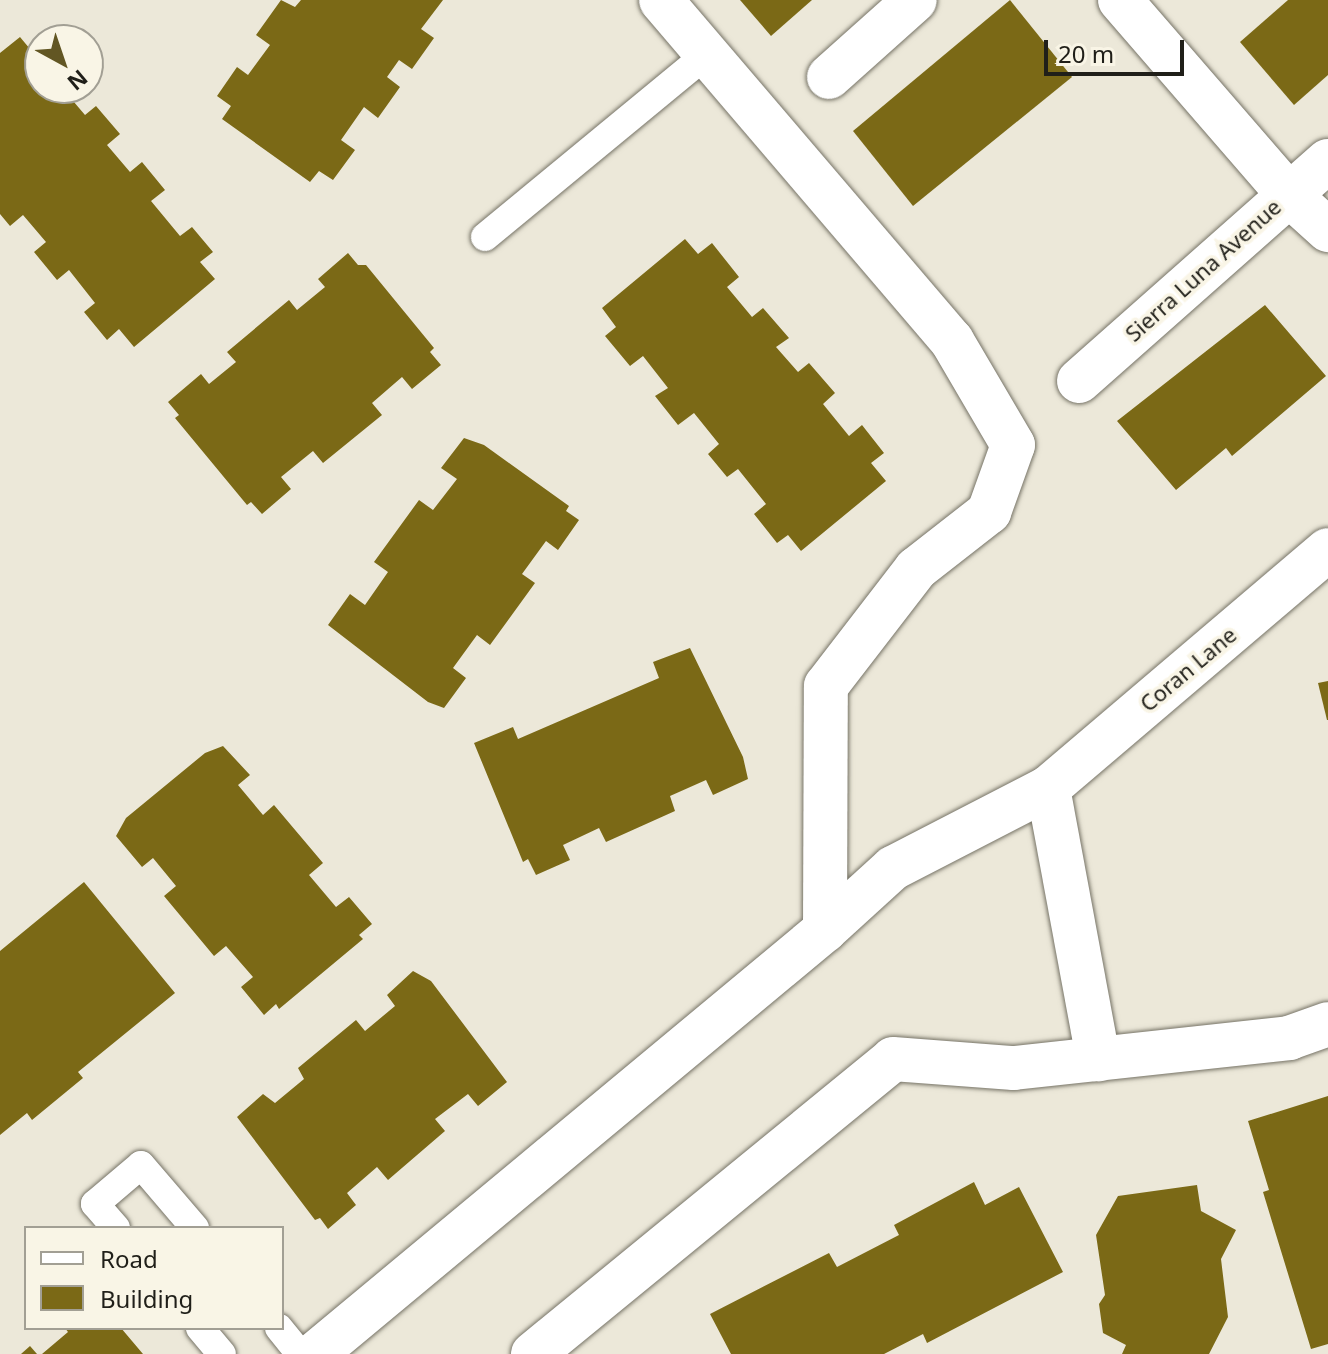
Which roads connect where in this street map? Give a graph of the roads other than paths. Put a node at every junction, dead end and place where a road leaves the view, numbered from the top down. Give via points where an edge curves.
1 (661, 0) edge
2 (915, 0) edge
3 (1120, 0) edge
4 (707, 54) junction
5 (829, 77) dead end
6 (1328, 161) edge
7 (1288, 194) junction
8 (1328, 230) edge
9 (485, 237) dead end
10 (1079, 381) dead end
11 (1328, 550) edge
12 (1048, 788) junction
13 (825, 930) junction
14 (1328, 1024) edge
15 (1098, 1059) junction
16 (114, 1226) edge
17 (193, 1226) edge
18 (202, 1330) edge
19 (281, 1330) edge
20 (222, 1354) edge
21 (300, 1354) edge
22 (315, 1354) edge
23 (533, 1354) edge

1 - 4 street
2 - 5 street
3 - 7 street
4 - 9 lane
4 - 13 street via 952,341 1013,445 989,512 916,569 826,686
6 - 7 street, Sierra Luna Avenue
7 - 8 street
7 - 10 street, Sierra Luna Avenue
11 - 12 street, Coran Lane
12 - 13 street, Coran Lane via 893,868
12 - 15 street
13 - 22 street, Coran Lane
14 - 15 street via 1289,1038
15 - 23 street via 1014,1068 893,1059
16 - 17 lane via 95,1204 141,1165
18 - 20 lane
19 - 21 lane

